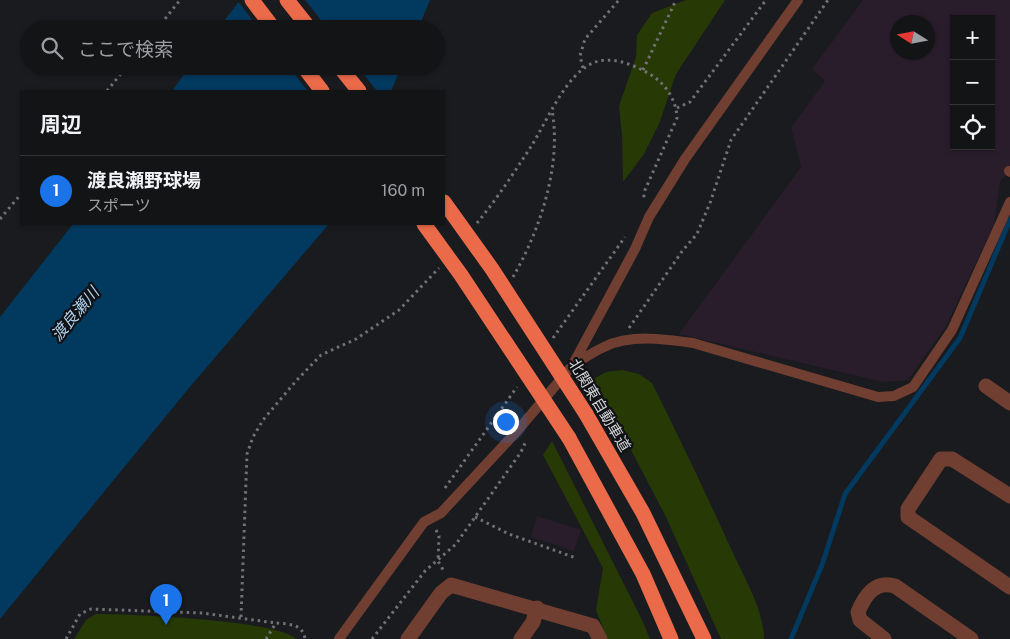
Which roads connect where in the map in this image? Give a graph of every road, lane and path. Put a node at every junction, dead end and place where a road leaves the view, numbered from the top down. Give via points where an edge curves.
1 (180, 0) edge
2 (252, 0) edge
3 (287, 0) edge
4 (619, 0) edge
5 (676, 0) edge
6 (766, 0) edge
7 (798, 0) edge
8 (828, 0) edge
9 (164, 20) edge
10 (267, 20) edge
11 (303, 20) edge
12 (583, 68) junction
13 (643, 70) junction
14 (120, 75) edge
15 (310, 75) edge
16 (346, 75) edge
17 (108, 90) edge
18 (321, 90) edge
19 (358, 90) edge
20 (676, 108) junction
21 (552, 110) junction
22 (20, 195) edge
23 (1010, 202) edge
24 (445, 203) edge
25 (649, 217) junction
26 (0, 219) edge
27 (425, 225) edge
28 (476, 225) dead end
29 (442, 265) dead end
30 (510, 282) dead end
31 (625, 342) junction
32 (572, 366) junction
33 (986, 386) dead end
34 (1010, 403) edge
35 (528, 437) dead end
36 (1010, 496) edge
37 (475, 517) junction
38 (424, 522) junction
39 (576, 558) dead end
40 (438, 560) junction
41 (451, 585) junction
42 (1010, 587) edge
43 (537, 608) junction
44 (240, 617) junction
45 (276, 623) junction
46 (66, 639) edge
47 (266, 639) edge
48 (305, 639) edge
49 (339, 639) edge
50 (372, 639) edge
51 (408, 639) edge
52 (521, 639) edge
53 (600, 639) edge
54 (671, 639) edge
55 (704, 639) edge
56 (884, 639) edge
57 (971, 639) edge

1 - 9 path
2 - 10 highway
3 - 11 highway
4 - 12 path via 586,39 580,56
5 - 13 path
6 - 20 path via 690,102
7 - 25 lane via 685,158
8 - 31 path via 731,140 697,234 628,329
12 - 13 path via 606,59
12 - 21 path
13 - 20 path via 665,86
14 - 17 path
15 - 18 highway
16 - 19 highway
20 - 25 path via 677,118 645,190 643,205
21 - 28 path
21 - 30 path via 556,130 541,211 524,257
22 - 26 path
23 - 31 lane via 952,330 913,387 894,396 878,397 693,343 665,339
24 - 55 highway, 北関東自動車道, bridge via 492,268 586,414 643,514
25 - 32 lane
27 - 54 highway, bridge via 462,275 569,438 643,574
29 - 44 path via 399,310 356,339 321,355 296,380 253,437 247,454
31 - 32 lane via 605,346
32 - 38 lane via 441,513
33 - 34 street
35 - 37 path
36 - 42 street via 952,459 941,459 908,509 908,516
37 - 39 path via 509,534
37 - 40 path via 456,544
38 - 40 path via 436,529 439,536
38 - 49 lane
40 - 41 path
40 - 50 path via 425,571
41 - 43 street
41 - 51 street via 441,593
43 - 52 street via 533,622
43 - 53 street via 593,626
44 - 45 path
44 - 46 path via 91,609 80,614
45 - 47 path
45 - 48 path via 299,627
56 - 57 street via 860,620 858,612 870,592 885,583 895,586

